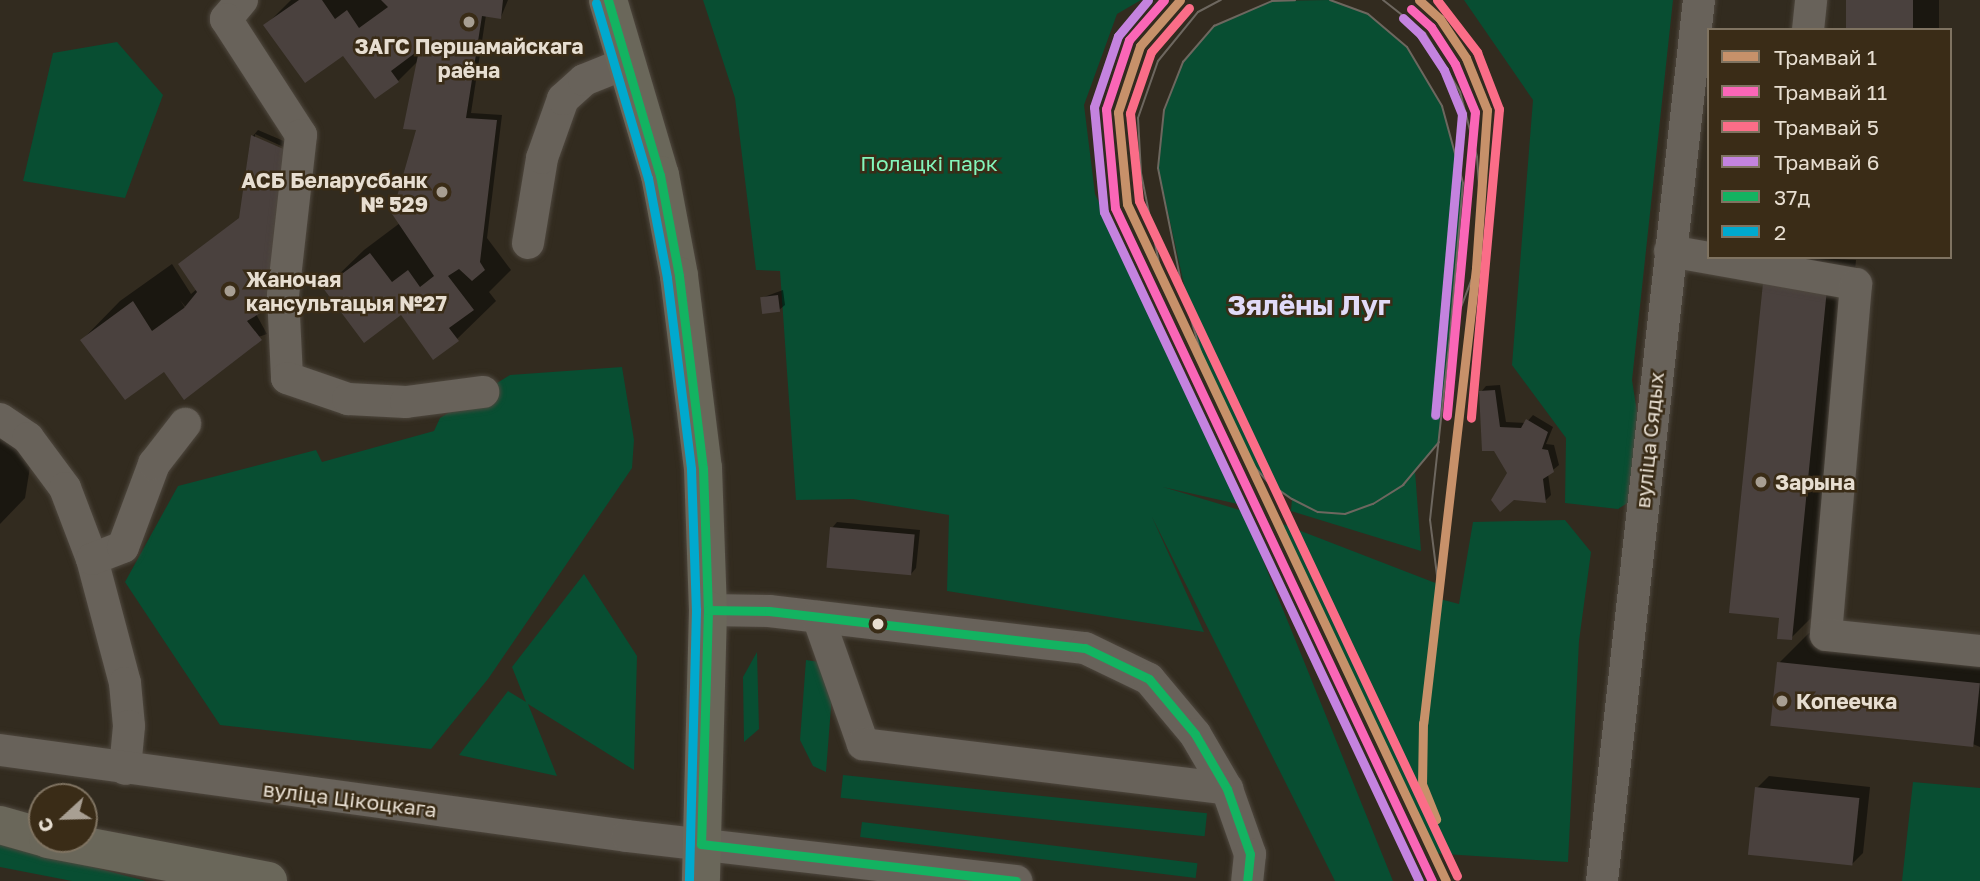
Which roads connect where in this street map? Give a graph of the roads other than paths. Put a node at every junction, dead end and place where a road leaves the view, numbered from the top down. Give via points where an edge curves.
1 (242, 0) edge
2 (608, 0) edge
3 (1699, 0) edge
4 (1811, 0) edge
5 (1808, 28) edge
6 (629, 62) junction
7 (528, 243) dead end
8 (1670, 251) junction
9 (1707, 255) edge
10 (1737, 259) edge
11 (1788, 265) edge
12 (483, 392) dead end
13 (0, 419) edge
14 (185, 424) dead end
15 (92, 559) junction
16 (708, 610) junction
17 (818, 617) junction
18 (1980, 651) edge
19 (0, 750) edge
20 (125, 769) junction
21 (1227, 789) junction
22 (0, 825) edge
23 (28, 833) edge
24 (98, 849) edge
25 (698, 869) edge
26 (268, 881) edge
27 (1016, 881) edge
28 (1247, 881) edge
29 (1602, 881) edge

1 - 12 street via 226,19 301,135 283,295 287,378 348,399 406,402
2 - 6 main road
3 - 8 street, вуліца Сядых
4 - 5 street
6 - 7 street via 584,80 563,99 542,158
6 - 16 main road via 660,175 679,276 703,468
8 - 9 street
8 - 29 street, вуліца Сядых
10 - 11 street
11 - 18 street via 1856,284 1826,635
13 - 15 street via 28,438 65,488
14 - 15 street via 154,464 123,547
15 - 20 street via 125,683 129,726
16 - 17 street
16 - 25 main road
17 - 21 street via 1086,648 1149,679 1195,734
17 - 21 street via 863,744
19 - 20 street, вуліца Цікоцкага
20 - 25 street, вуліца Цікоцкага
21 - 28 street via 1250,854
22 - 23 main road
24 - 26 main road
25 - 27 street, вуліца Цікоцкага

